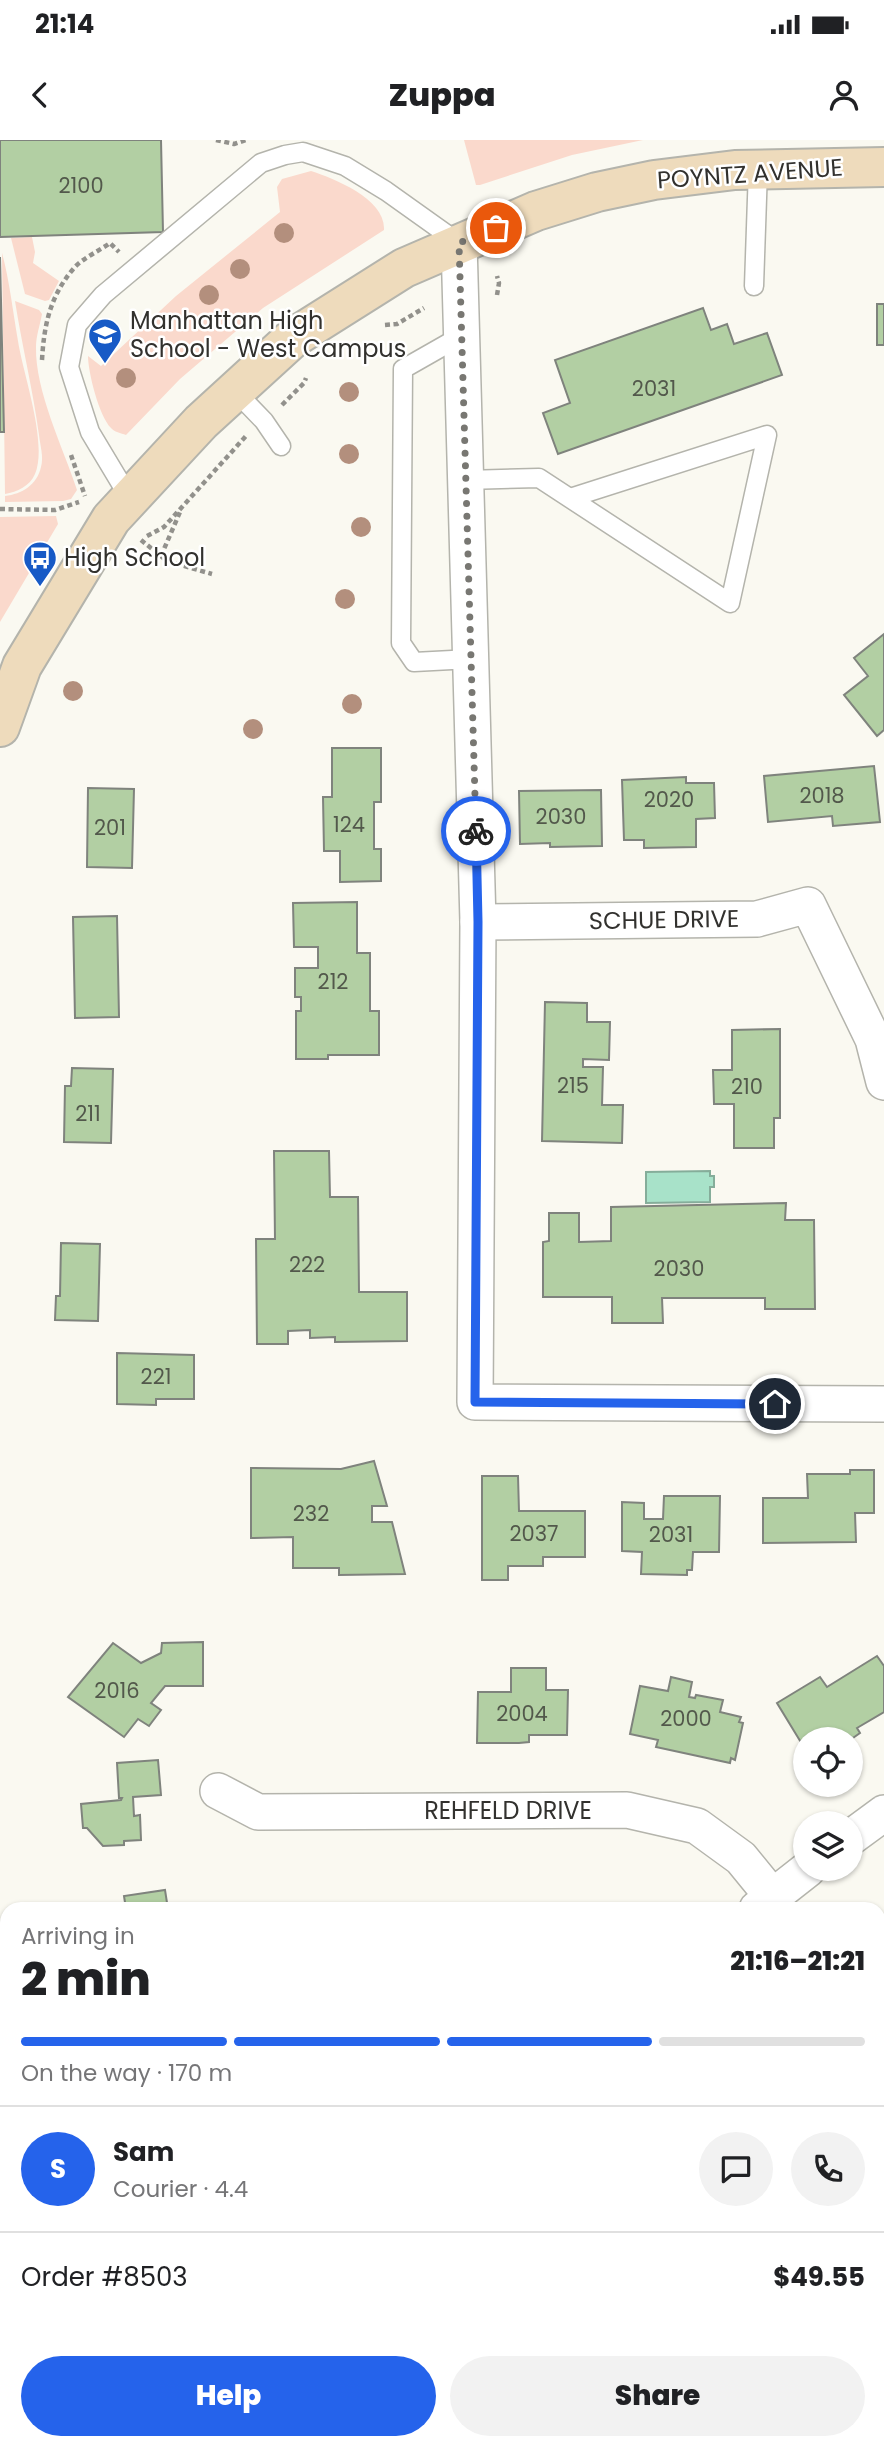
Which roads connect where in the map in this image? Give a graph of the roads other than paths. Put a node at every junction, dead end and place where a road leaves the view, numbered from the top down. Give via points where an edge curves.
1 (884, 167) edge
2 (758, 169) junction
3 (459, 243) junction
4 (754, 286) dead end
5 (461, 335) junction
6 (235, 391) junction
7 (281, 446) dead end
8 (466, 480) junction
9 (129, 497) junction
10 (570, 498) junction
11 (471, 659) junction
12 (11, 665) edge
13 (0, 727) edge
14 (478, 922) junction
15 (884, 1082) edge
16 (884, 1404) edge
17 (218, 1791) dead end
18 (884, 1813) edge
19 (863, 1828) edge
20 (793, 1881) edge
21 (764, 1902) edge
22 (766, 1902) edge

1 - 2 street, POYNTZ AVENUE
2 - 3 street, POYNTZ AVENUE via 654,180 597,192
2 - 4 lane
3 - 5 street
3 - 6 street, POYNTZ AVENUE via 404,268 293,338
3 - 9 lane via 345,166 303,152 261,163 103,295 77,325 69,367 90,432
5 - 8 street
5 - 11 lane via 404,369 401,643 414,662
6 - 7 lane
6 - 9 street, POYNTZ AVENUE
8 - 10 lane via 539,478
8 - 11 street
9 - 12 street, POYNTZ AVENUE
10 - 10 lane via 730,603 767,435 675,464
11 - 14 street
12 - 13 street, POYNTZ AVENUE
14 - 15 street, SCHUE DRIVE via 757,919 808,905 873,1039
14 - 16 street via 475,1402
17 - 21 street, REHFELD DRIVE via 258,1812 627,1811 697,1826 740,1858
18 - 19 street
20 - 22 street

